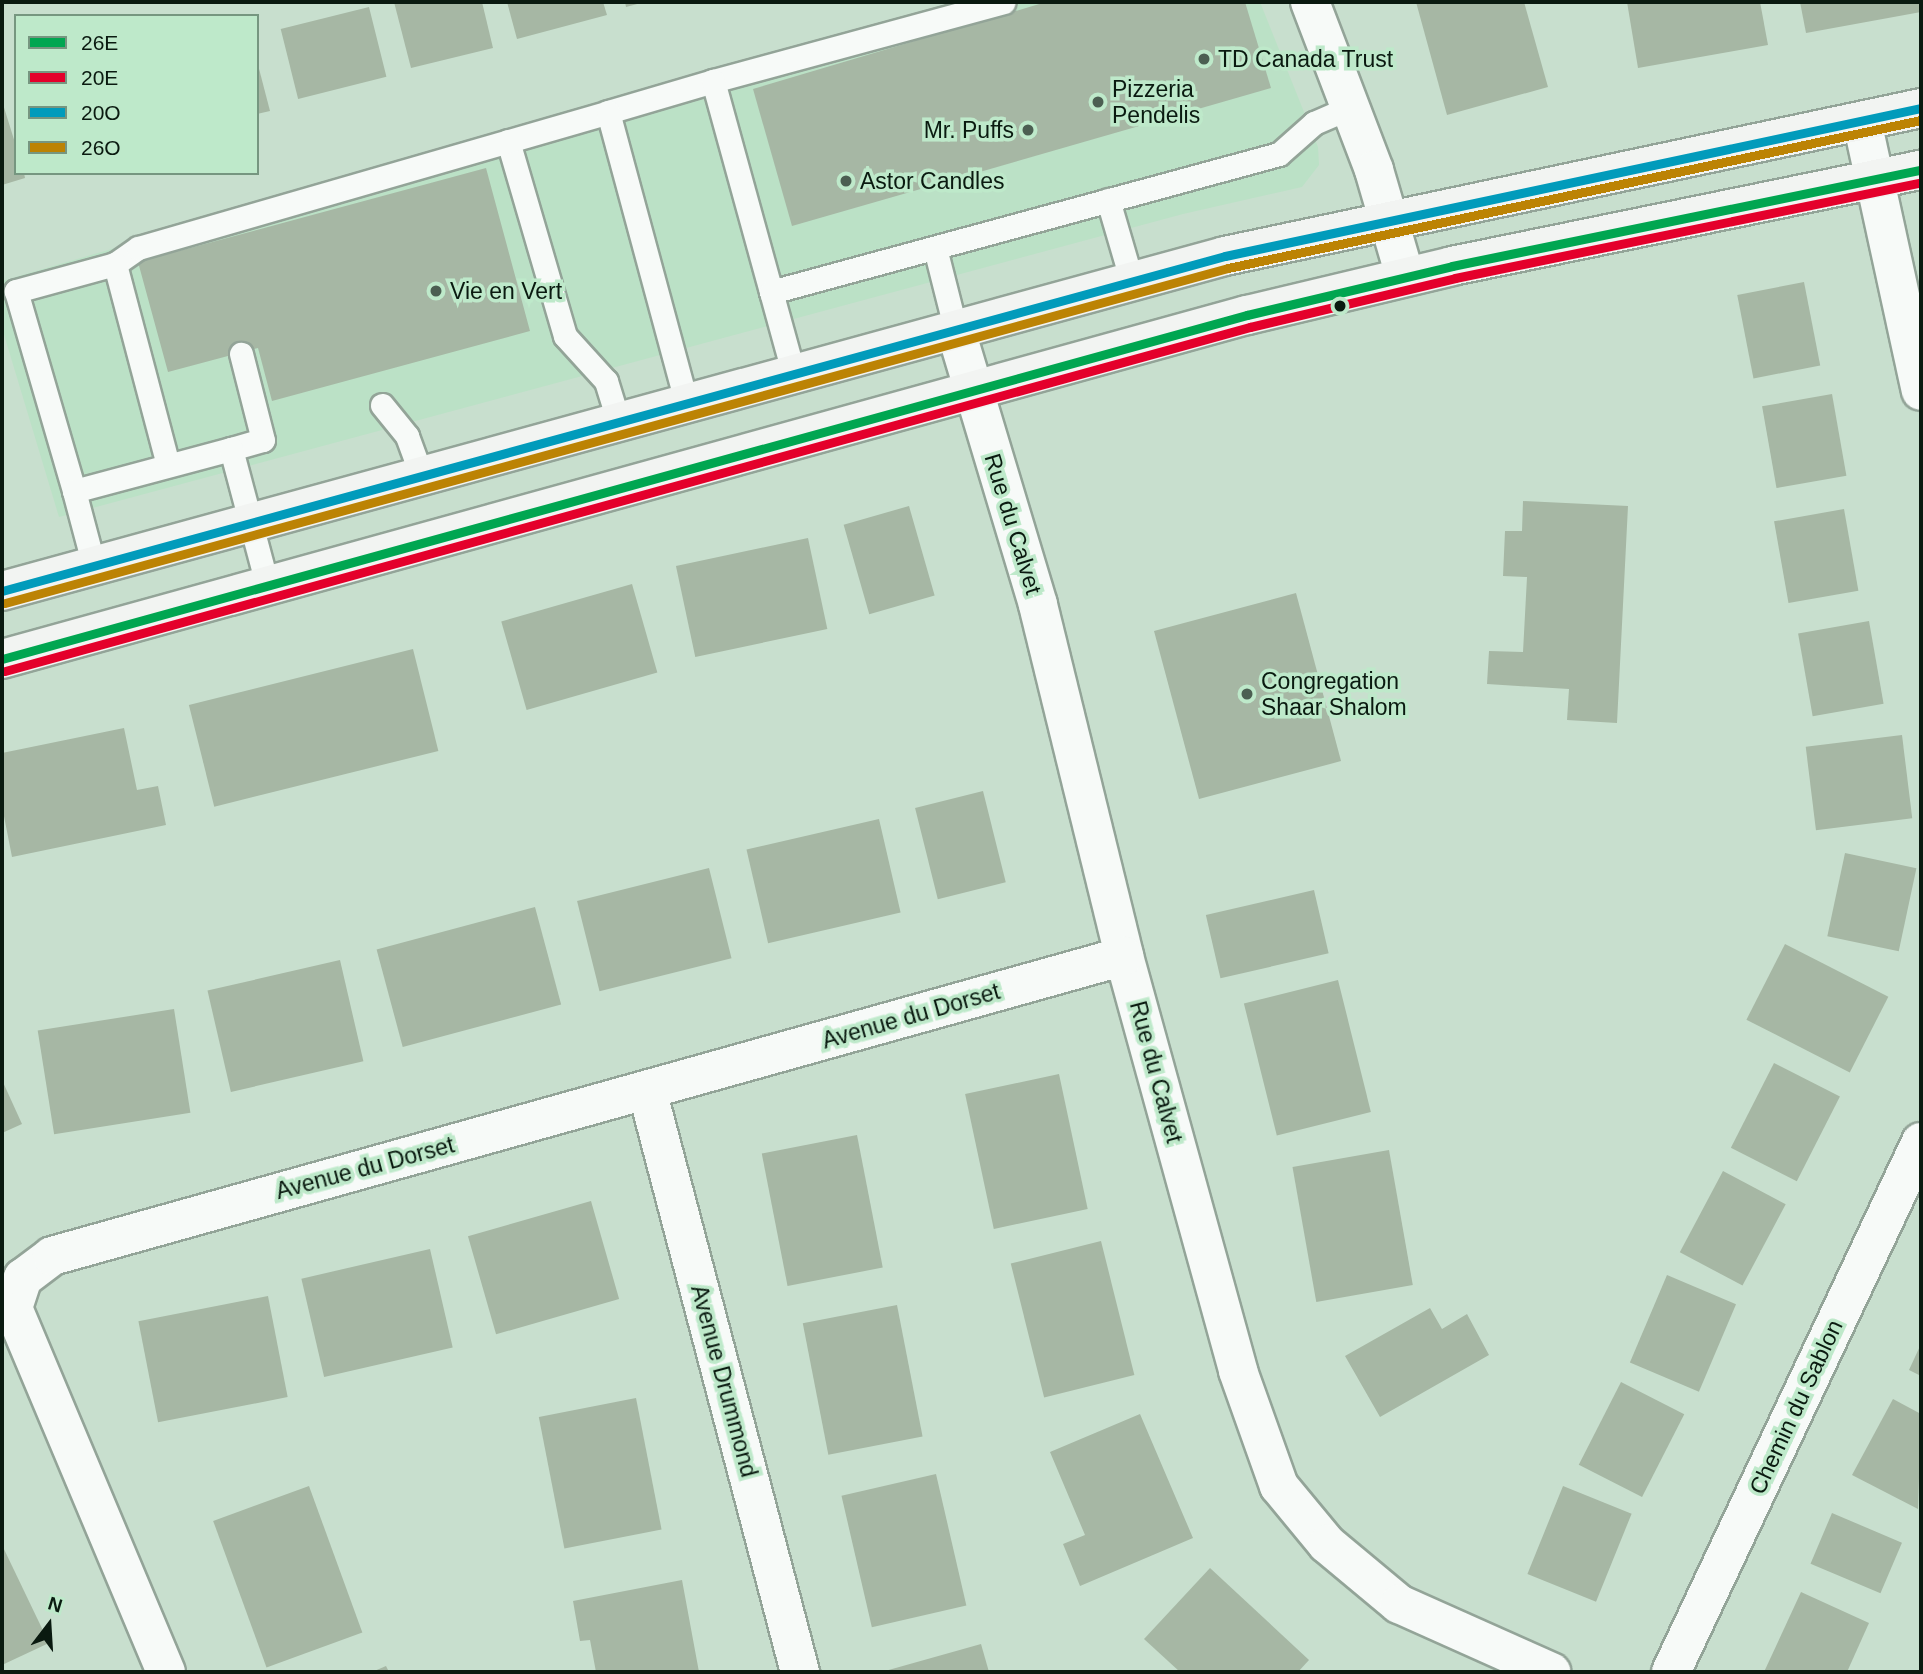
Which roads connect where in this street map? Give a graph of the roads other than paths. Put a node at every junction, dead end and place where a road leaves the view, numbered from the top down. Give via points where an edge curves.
1 (1003, 2) edge
2 (1310, 2) edge
3 (713, 81) junction
4 (1351, 107) junction
5 (1921, 108) edge
6 (608, 113) junction
7 (1862, 121) junction
8 (508, 141) junction
9 (1921, 170) edge
10 (1877, 180) junction
11 (1108, 200) junction
12 (1389, 220) junction
13 (935, 248) junction
14 (115, 264) junction
15 (1405, 276) junction
16 (1132, 282) junction
17 (771, 292) junction
18 (956, 331) junction
19 (241, 355) dead end
20 (794, 376) junction
21 (1921, 391) edge
22 (973, 393) junction
23 (687, 404) junction
24 (382, 405) dead end
25 (620, 423) junction
26 (232, 449) junction
27 (168, 465) junction
28 (422, 477) junction
29 (74, 491) junction
30 (251, 522) junction
31 (94, 566) junction
32 (267, 584) junction
33 (2, 591) edge
34 (2, 659) edge
35 (1124, 956) junction
36 (647, 1090) junction
37 (1921, 1142) edge
38 (166, 1672) edge
39 (800, 1672) edge
40 (1551, 1672) edge
41 (1671, 1672) edge

1 - 3 lane
2 - 4 street
3 - 6 lane
3 - 17 lane
4 - 11 lane via 1314,123 1279,154
4 - 12 street
5 - 7 street
6 - 8 lane
6 - 23 lane
7 - 10 street
7 - 12 street
8 - 14 lane via 138,248
8 - 25 lane via 565,336 606,381
9 - 10 street
10 - 15 street
10 - 21 street
11 - 13 lane
11 - 16 lane
12 - 15 street
12 - 16 street
13 - 17 lane
13 - 18 lane
14 - 27 lane
14 - 29 lane via 16,291
15 - 22 street via 1177,333
16 - 18 street
17 - 20 lane
18 - 20 street
18 - 22 street, Rue du Calvet
19 - 26 lane via 263,440
20 - 23 street
22 - 32 street
22 - 35 street, Rue du Calvet via 1038,605
23 - 25 street
24 - 28 lane via 407,436
25 - 28 street
26 - 27 lane
26 - 30 lane
27 - 29 lane
28 - 30 street
29 - 31 lane
30 - 31 street
30 - 32 lane
31 - 33 street
32 - 34 street
35 - 36 street, Avenue du Dorset
35 - 40 street, Rue du Calvet via 1242,1383 1279,1486 1327,1544 1399,1604
36 - 38 street, Avenue du Dorset via 91,1243 52,1256 23,1278 13,1308
36 - 39 street, Avenue Drummond
37 - 41 street, Chemin du Sablon

